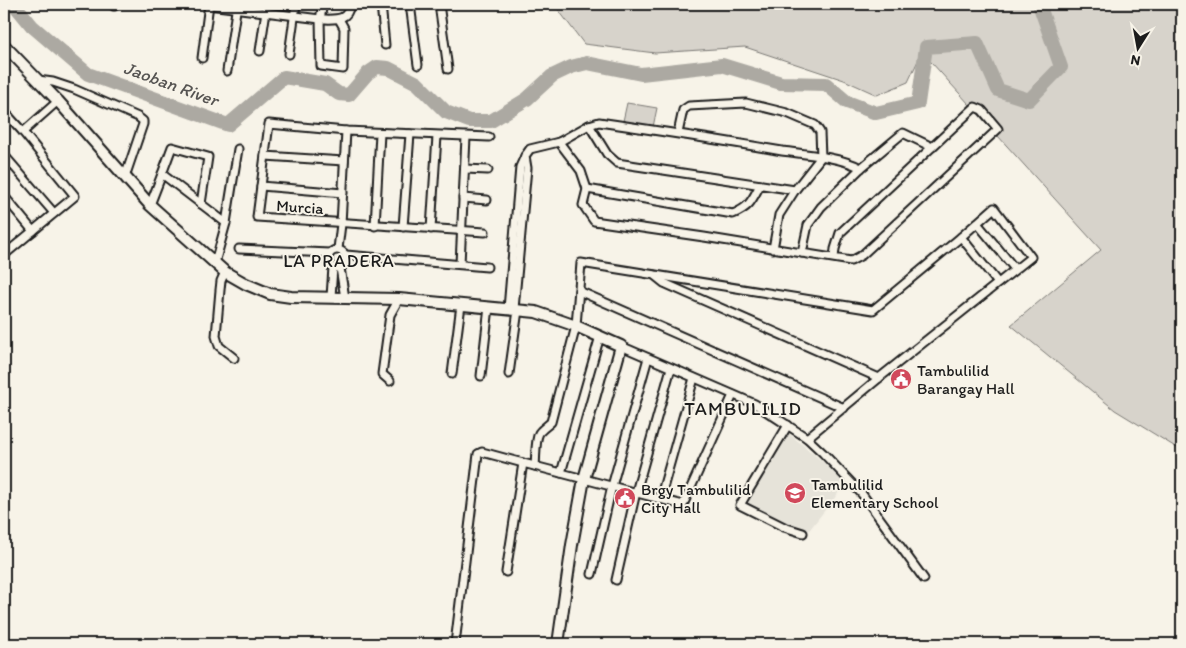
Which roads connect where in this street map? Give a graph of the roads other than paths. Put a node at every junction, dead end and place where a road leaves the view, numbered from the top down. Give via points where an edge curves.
1 (209, 4) edge
2 (267, 4) edge
3 (296, 4) edge
4 (323, 4) edge
5 (350, 4) edge
6 (381, 4) edge
7 (410, 4) edge
8 (439, 4) edge
9 (237, 6) edge
10 (265, 12) junction
11 (295, 16) junction
12 (320, 19) junction
13 (339, 19) junction
14 (385, 44) dead end
15 (4, 45) edge
16 (260, 51) dead end
17 (289, 54) dead end
18 (202, 58) dead end
19 (418, 64) dead end
20 (448, 69) dead end
21 (227, 71) dead end
22 (38, 80) junction
23 (58, 101) junction
24 (4, 112) edge
25 (589, 125) junction
26 (346, 131) junction
27 (23, 132) junction
28 (380, 133) junction
29 (678, 133) junction
30 (410, 134) junction
31 (437, 136) junction
32 (466, 137) junction
33 (489, 137) dead end
34 (559, 142) junction
35 (932, 147) junction
36 (238, 149) dead end
37 (4, 155) edge
38 (265, 156) junction
39 (821, 157) junction
40 (344, 161) junction
41 (861, 168) junction
42 (465, 170) junction
43 (488, 170) dead end
44 (162, 174) junction
45 (125, 176) junction
46 (760, 184) junction
47 (261, 186) junction
48 (587, 189) junction
49 (795, 190) junction
50 (343, 193) junction
51 (4, 196) edge
52 (463, 198) junction
53 (487, 200) dead end
54 (201, 204) junction
55 (150, 205) junction
56 (54, 213) junction
57 (226, 223) junction
58 (977, 223) junction
59 (341, 224) junction
60 (374, 226) junction
61 (403, 227) junction
62 (431, 229) junction
63 (33, 231) junction
64 (461, 231) junction
65 (485, 232) dead end
66 (961, 237) junction
67 (239, 249) dead end
68 (773, 249) junction
69 (338, 250) junction
70 (330, 253) junction
71 (802, 253) junction
72 (4, 255) edge
73 (346, 255) junction
74 (834, 258) junction
75 (215, 263) junction
76 (460, 264) junction
77 (487, 267) dead end
78 (336, 268) junction
79 (1015, 269) junction
80 (225, 272) junction
81 (653, 275) junction
82 (998, 283) junction
83 (579, 291) junction
84 (331, 297) junction
85 (345, 298) junction
86 (399, 299) junction
87 (461, 305) junction
88 (489, 307) junction
89 (514, 310) junction
90 (576, 326) junction
91 (600, 336) junction
92 (621, 346) junction
93 (234, 358) dead end
94 (648, 358) junction
95 (671, 368) junction
96 (452, 374) dead end
97 (510, 374) dead end
98 (480, 376) dead end
99 (694, 378) junction
100 (879, 378) junction
101 (390, 381) dead end
102 (733, 395) junction
103 (844, 408) junction
104 (788, 425) junction
105 (807, 438) junction
106 (524, 462) junction
107 (536, 466) junction
108 (561, 473) junction
109 (584, 479) junction
110 (612, 486) junction
111 (636, 492) junction
112 (660, 498) junction
113 (803, 532) dead end
114 (506, 572) dead end
115 (592, 574) dead end
116 (924, 579) dead end
117 (616, 580) dead end
118 (455, 644) edge
119 (558, 644) edge

1 - 9 street
1 - 18 street
2 - 10 street
3 - 11 street
4 - 12 street
5 - 13 street via 346,15
6 - 14 street
7 - 19 street
8 - 20 street
9 - 10 street
9 - 21 street
10 - 11 street
10 - 16 street
11 - 12 street
11 - 17 street
12 - 13 street
12 - 13 street via 321,66 342,69 344,28
15 - 22 street
22 - 23 street
22 - 45 street via 74,89 143,121
23 - 27 street
23 - 45 street
24 - 27 street
25 - 29 street via 599,122
25 - 34 street
25 - 46 street via 607,154 617,163
26 - 28 street
26 - 38 street via 269,124
26 - 40 street
27 - 56 street via 75,196
28 - 30 street
28 - 60 street
29 - 39 street
29 - 39 street via 683,110 690,106 746,103 786,112 815,125 820,132
30 - 31 street
30 - 61 street
31 - 32 street
31 - 62 street
32 - 33 street
32 - 42 street
34 - 48 street via 580,171
34 - 89 street via 530,149 520,167
35 - 41 street via 902,133
35 - 74 street via 840,233
35 - 74 street via 975,107 982,110 998,129 862,255 851,261
36 - 57 street
37 - 56 street
38 - 40 street
38 - 47 street
39 - 41 street
39 - 49 street
40 - 50 street
41 - 71 street via 821,207 808,225
42 - 43 street
42 - 52 street
44 - 54 street
44 - 54 street via 172,147 208,157
44 - 55 street
45 - 55 street
46 - 48 street via 751,202 733,214
46 - 49 street
47 - 50 street
47 - 59 street, Murcia via 257,217
48 - 68 street via 583,205 594,222
49 - 68 street via 779,215
50 - 59 street
51 - 63 street
52 - 53 street
52 - 64 street
54 - 57 street
55 - 75 street
56 - 63 street
57 - 75 street
58 - 66 street
58 - 79 street
58 - 79 street via 994,208 1031,256
59 - 60 street, Murcia
59 - 69 street
60 - 61 street, Murcia
61 - 62 street, Murcia
62 - 64 street, Murcia
63 - 72 street
64 - 65 street, Murcia
64 - 76 street
66 - 81 street via 873,310
66 - 82 street
67 - 70 street
68 - 71 street
69 - 70 street
69 - 73 street
70 - 78 street via 328,263
71 - 74 street
73 - 76 street
73 - 78 street via 345,264
75 - 80 street
76 - 77 street
78 - 84 street
78 - 85 street
79 - 82 street
80 - 84 street via 270,294
80 - 93 street via 221,281 216,336 219,346
81 - 83 street via 581,263
81 - 100 street via 664,283
82 - 100 street
83 - 90 street
83 - 103 street
84 - 85 street
85 - 86 street
86 - 87 street
86 - 101 street via 390,315 382,374
87 - 88 street
87 - 96 street
88 - 89 street
88 - 98 street
89 - 90 street via 536,312
89 - 97 street
90 - 91 street
90 - 107 street via 550,422 537,439
91 - 92 street
91 - 108 street
92 - 94 street
92 - 109 street
94 - 95 street
94 - 110 street
95 - 99 street
95 - 111 street
99 - 102 street
99 - 112 street
100 - 103 street
102 - 104 street via 755,404
102 - 112 street via 684,505
103 - 105 street
104 - 105 street
104 - 113 street via 740,505 784,528
105 - 116 street via 862,494
106 - 107 street
106 - 114 street
106 - 118 street via 482,452 478,454
107 - 108 street
108 - 109 street
109 - 110 street
109 - 119 street
110 - 111 street
110 - 115 street
111 - 112 street
111 - 117 street

